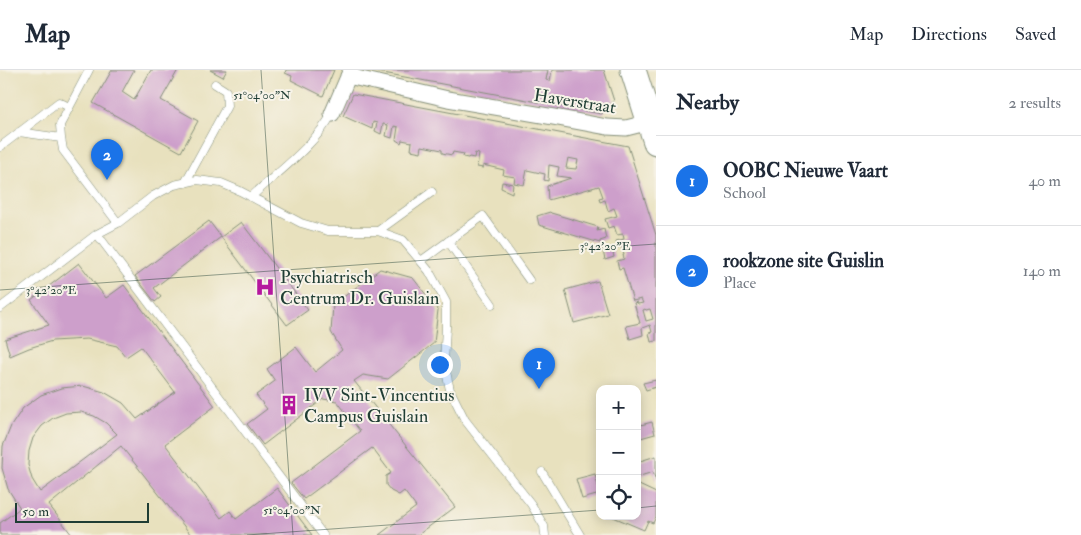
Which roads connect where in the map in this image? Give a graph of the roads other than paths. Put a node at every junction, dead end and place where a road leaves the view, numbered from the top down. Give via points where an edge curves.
1 (89, 70) edge
2 (633, 70) edge
3 (350, 73) edge
4 (215, 84) dead end
5 (69, 107) junction
6 (332, 114) joint
7 (19, 132) junction
8 (653, 132) edge
9 (60, 138) junction
10 (0, 147) edge
11 (186, 183) junction
12 (432, 192) dead end
13 (250, 197) junction
14 (118, 223) junction
15 (378, 231) junction
16 (97, 234) junction
17 (448, 241) junction
18 (421, 261) junction
19 (529, 280) dead end
20 (492, 304) dead end
21 (0, 308) edge
22 (542, 472) dead end
23 (323, 535) edge
24 (545, 535) edge
25 (580, 535) edge

1 - 5 lane
2 - 8 main road
3 - 6 street
3 - 8 street, Haverstraat via 448,98 607,127
4 - 11 lane via 226,91 227,106
5 - 7 lane via 59,102
5 - 9 lane via 60,125
6 - 13 lane via 310,143
7 - 9 lane
7 - 10 lane
9 - 14 lane via 63,150
11 - 13 lane via 197,180 221,183
11 - 14 lane via 174,185 153,196
12 - 15 lane
13 - 15 lane via 301,224 328,231
14 - 16 lane
15 - 18 lane via 403,240
16 - 21 lane
16 - 23 lane
17 - 18 lane
17 - 19 lane via 483,216
17 - 20 lane
18 - 24 lane via 446,302 444,362 450,390 465,420 531,504 544,526
22 - 25 lane

